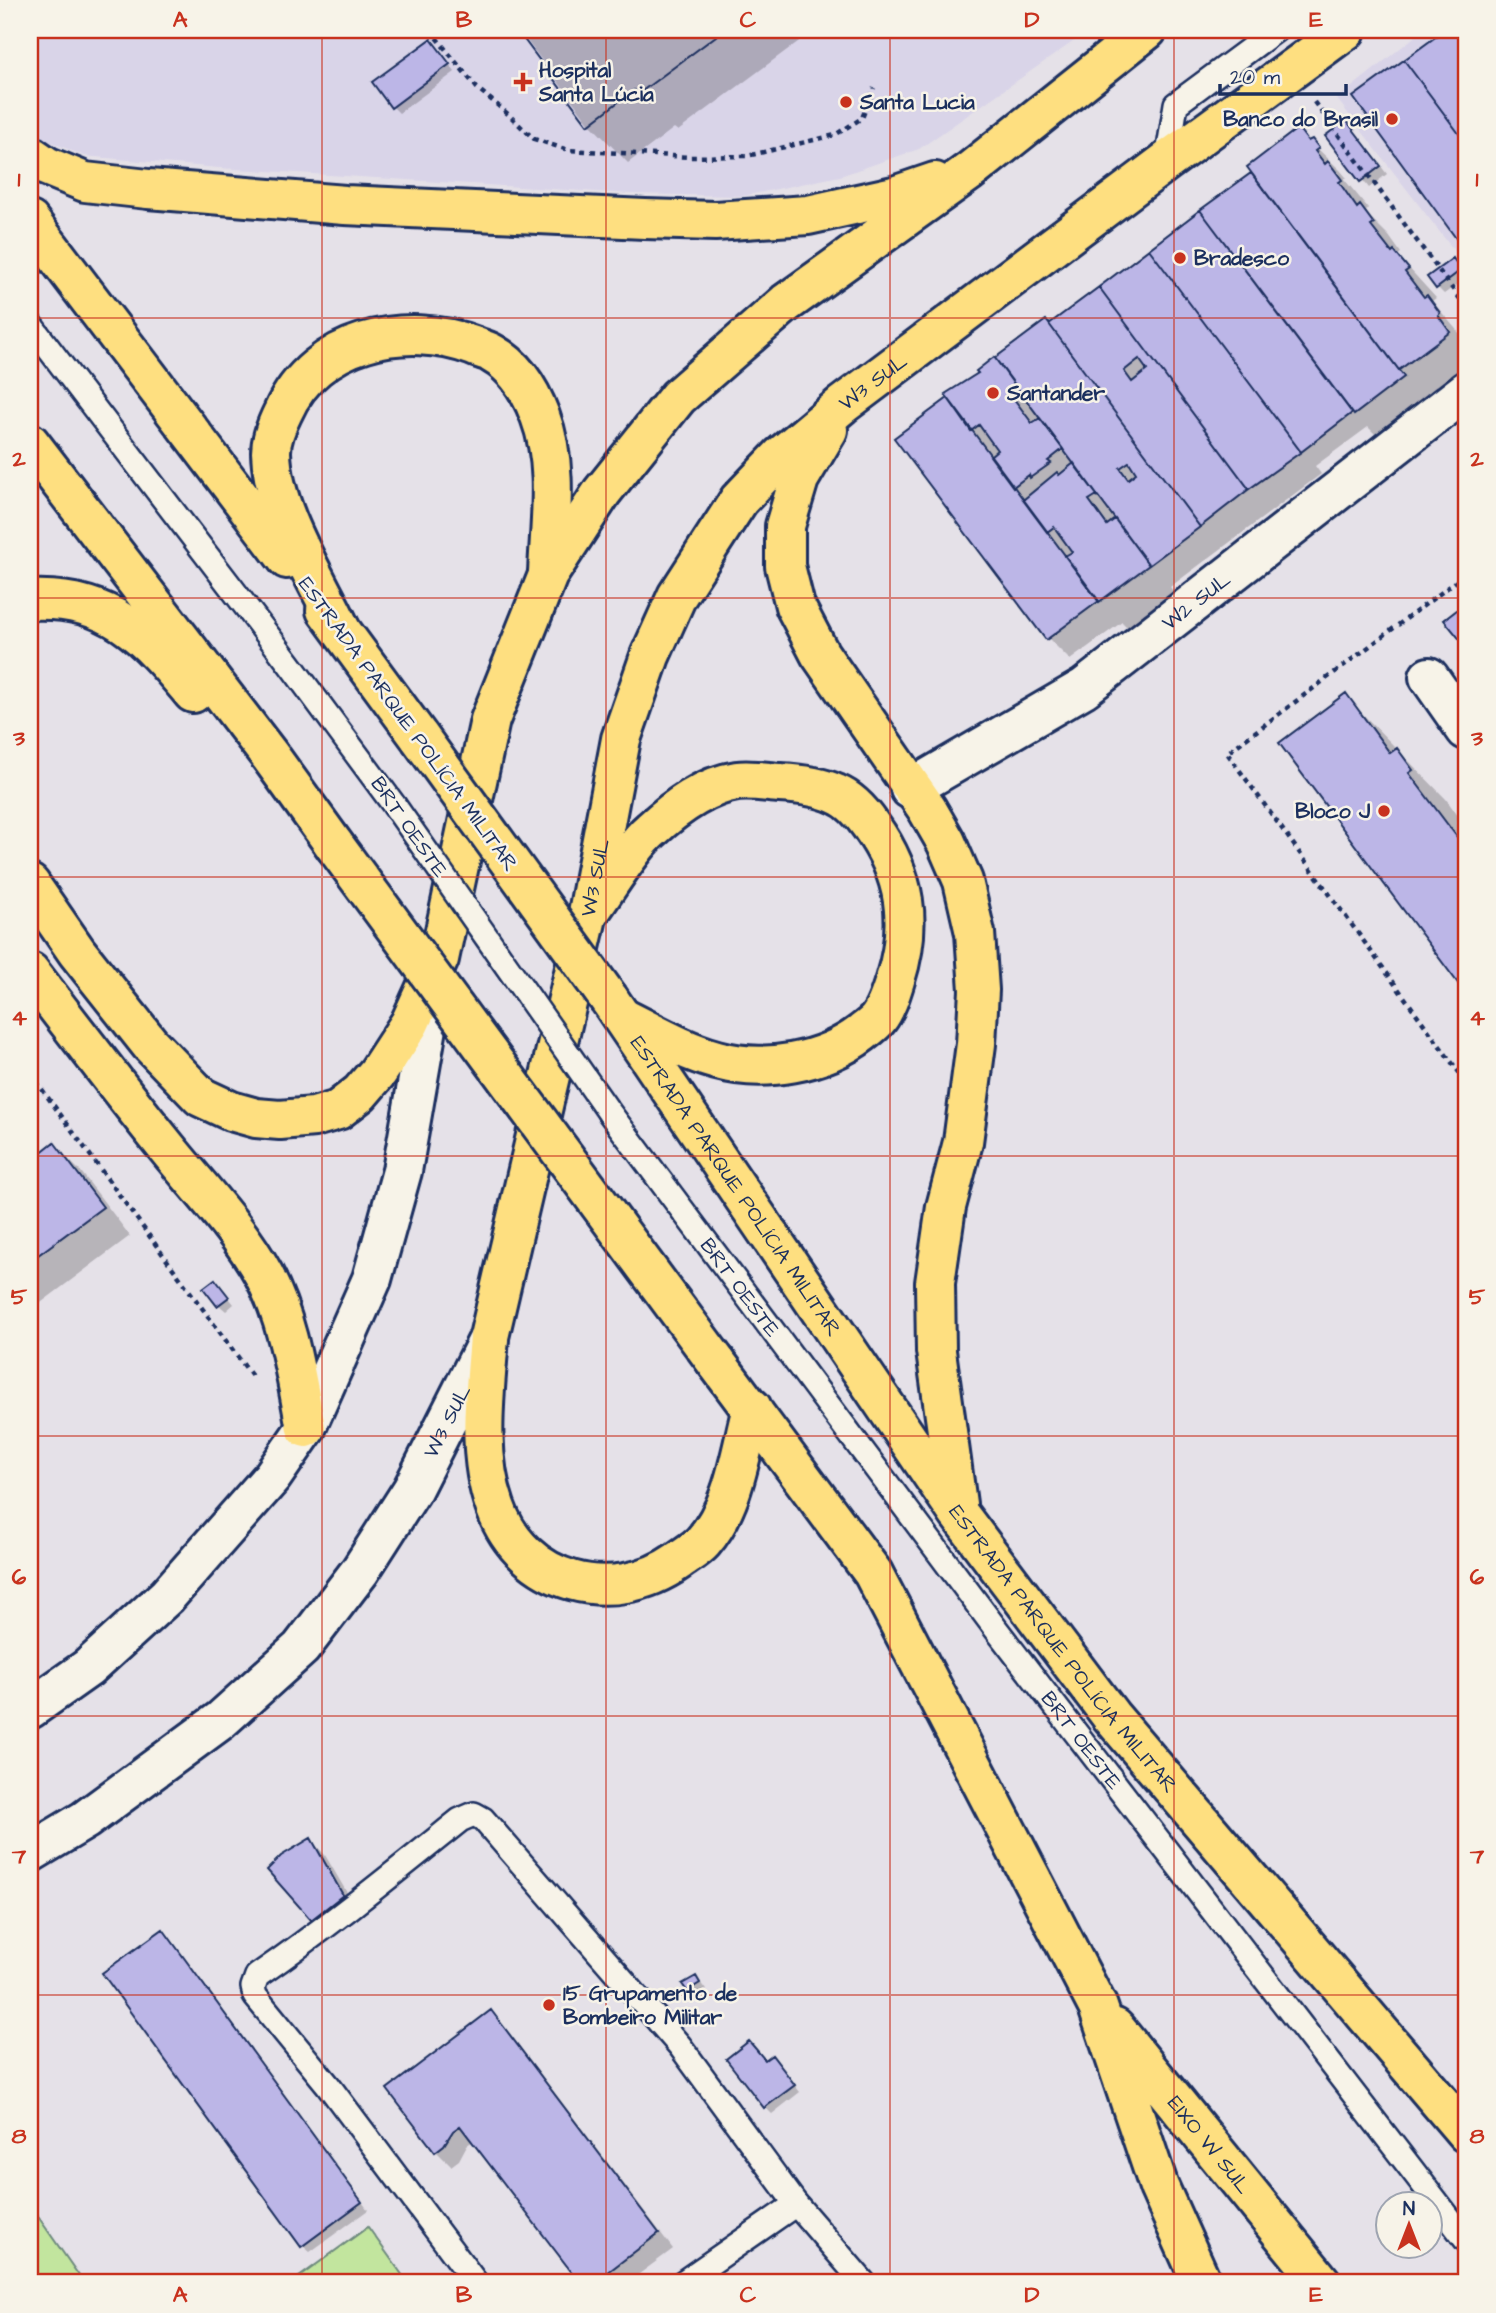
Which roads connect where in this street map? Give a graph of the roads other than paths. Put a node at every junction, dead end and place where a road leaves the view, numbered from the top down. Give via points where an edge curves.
1 (1147, 30) edge
2 (1276, 30) edge
3 (1346, 30) edge
4 (30, 155) edge
5 (1167, 161) junction
6 (970, 170) junction
7 (30, 221) edge
8 (30, 324) edge
9 (1466, 391) edge
10 (842, 405) junction
11 (30, 443) edge
12 (548, 575) junction
13 (30, 600) edge
14 (340, 628) junction
15 (1429, 677) dead end
16 (1466, 730) edge
17 (270, 756) junction
18 (910, 789) junction
19 (30, 884) edge
20 (588, 913) junction
21 (439, 959) junction
22 (30, 972) edge
23 (616, 1008) junction
24 (489, 1337) junction
25 (752, 1408) junction
26 (306, 1428) junction
27 (958, 1513) junction
28 (30, 1709) edge
29 (30, 1853) edge
30 (1098, 2007) junction
31 (1466, 2133) edge
32 (796, 2204) junction
33 (1466, 2239) edge
34 (476, 2283) edge
35 (682, 2283) edge
36 (864, 2283) edge
37 (1202, 2283) edge
38 (1322, 2283) edge

1 - 6 main road
2 - 5 lane via 1176,104
3 - 5 main road, W3 SUL
4 - 6 main road via 85,182 148,189 345,205 715,221 808,215 894,196
5 - 10 main road, W3 SUL
6 - 12 main road via 786,303 678,397 602,492
7 - 14 main road, ESTRADA PARQUE POLÍCIA MILITAR
8 - 33 lane, BRT OESTE, bridge via 281,652 609,1112 988,1619
9 - 18 street, W2 SUL via 1093,681
10 - 18 main road via 799,479 785,526 785,566 795,606 820,654
10 - 20 main road, W3 SUL via 781,456 739,500 677,596 621,739
11 - 17 main road
12 - 14 main road via 552,463 540,416 520,377 494,354 458,340 416,333 381,336 331,356 309,376 289,398 271,451 282,510
12 - 21 main road via 490,720
13 - 17 main road via 90,606 119,619 165,661 215,719 242,742
14 - 23 main road, ESTRADA PARQUE POLÍCIA MILITAR, bridge
15 - 16 street
17 - 25 main road, bridge
18 - 27 main road via 946,842 963,881 975,933 979,990 962,1142 946,1207 936,1283 936,1351
19 - 21 main road via 142,1034 201,1097 256,1118 314,1117 338,1110 360,1093 410,1023
20 - 23 main road via 648,832 683,803 738,781 805,785 837,794 861,812 879,836 901,884 904,943 891,991 878,1020 845,1046 770,1066 741,1065 691,1051
20 - 24 main road, W3 SUL
21 - 26 street via 402,1171 372,1279
22 - 26 main road via 263,1274 289,1344
23 - 27 main road, ESTRADA PARQUE POLÍCIA MILITAR
24 - 25 main road via 485,1440 495,1508 512,1539 534,1562 568,1581 598,1586 628,1582 663,1572 702,1544 730,1493
24 - 29 street, W3 SUL via 412,1490 360,1572 301,1648 221,1720 85,1820
25 - 30 main road via 873,1573
26 - 28 street via 272,1477 167,1596 88,1668
27 - 31 main road, ESTRADA PARQUE POLÍCIA MILITAR via 1111,1716
30 - 37 main road via 1160,2187
30 - 38 main road, EIXO W SUL
32 - 34 lane via 680,2046 474,1814 460,1820 320,1933 257,1976 253,1987 255,1996 328,2085
32 - 35 lane
32 - 36 lane

